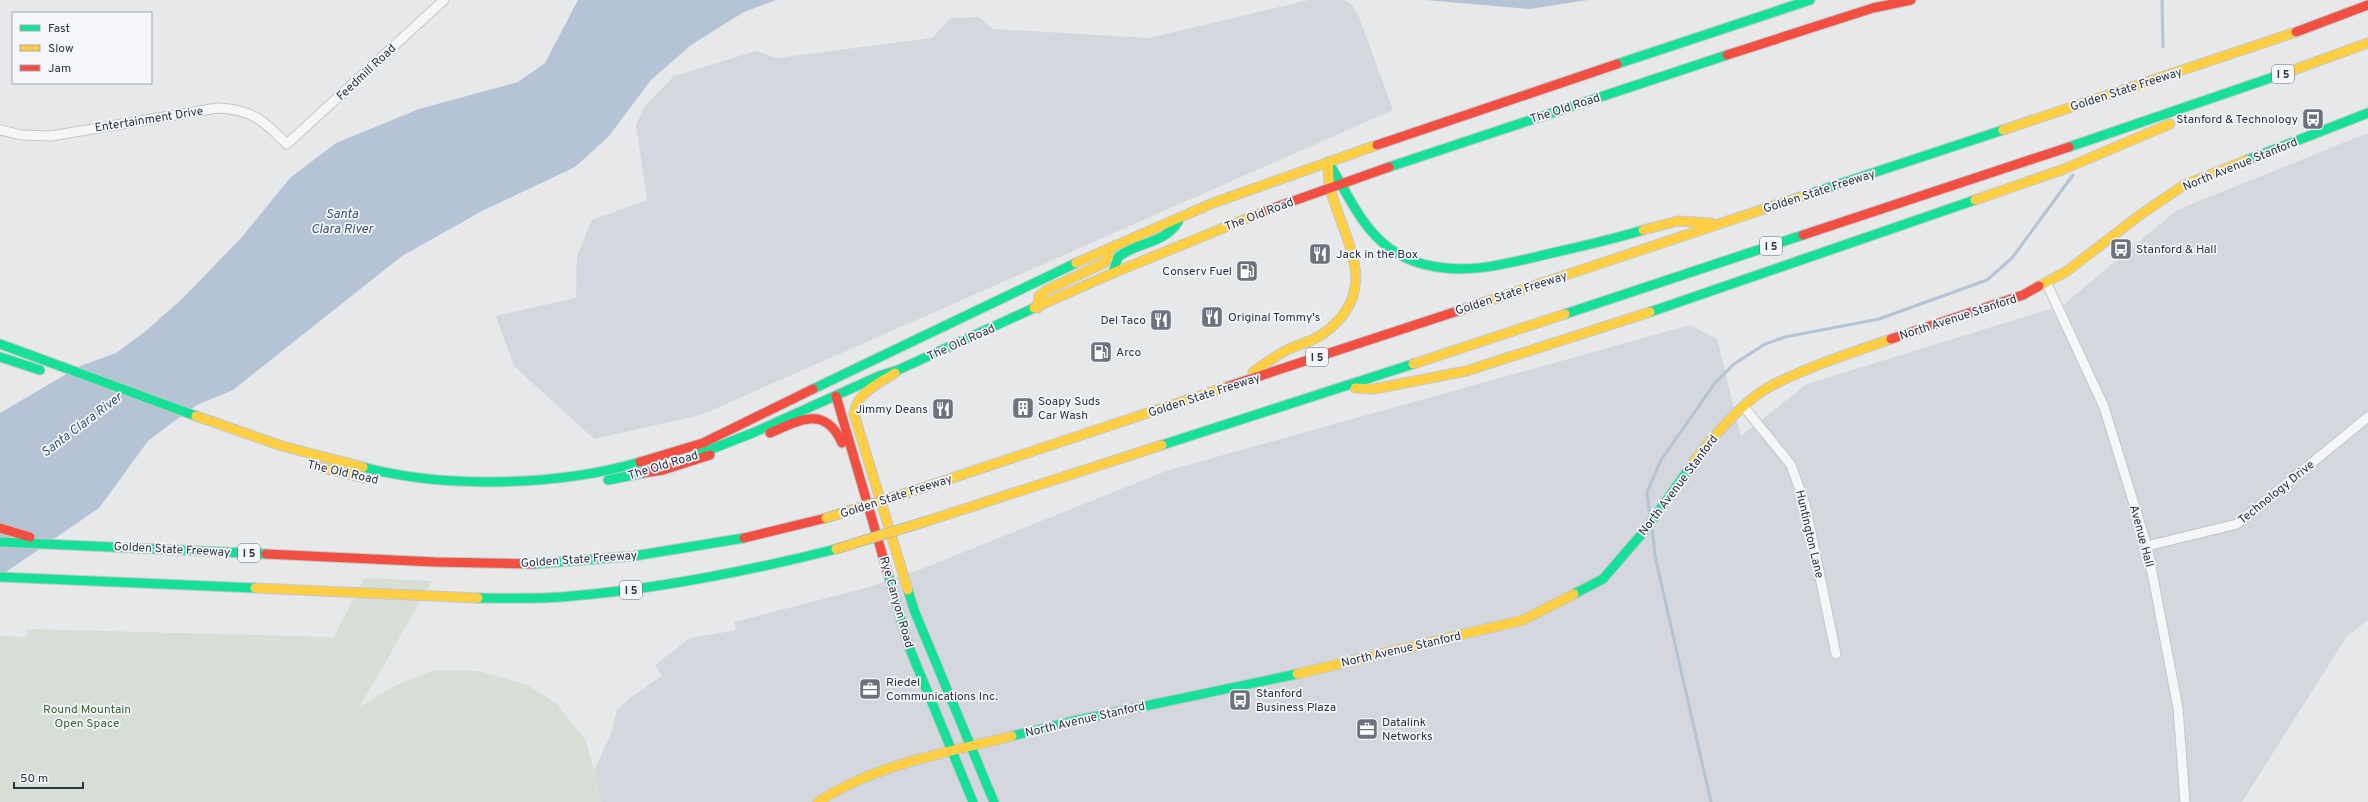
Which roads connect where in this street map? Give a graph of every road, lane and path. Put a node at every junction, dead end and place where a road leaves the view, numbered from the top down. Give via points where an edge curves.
1 (444, 0) edge
2 (1810, 0) edge
3 (1911, 0) edge
4 (2368, 5) edge
5 (2368, 43) edge
6 (2197, 105) junction
7 (2368, 113) edge
8 (0, 130) edge
9 (287, 144) joint
10 (1328, 162) junction
11 (1342, 183) junction
12 (1330, 188) junction
13 (1180, 218) junction
14 (1717, 224) junction
15 (1109, 249) junction
16 (1113, 272) junction
17 (2047, 284) junction
18 (1038, 308) junction
19 (0, 344) edge
20 (0, 357) edge
21 (898, 370) junction
22 (49, 374) dead end
23 (827, 382) junction
24 (1232, 385) junction
25 (1344, 387) junction
26 (100, 391) dead end
27 (836, 396) junction
28 (1744, 407) junction
29 (2368, 417) edge
30 (229, 431) junction
31 (643, 473) junction
32 (0, 528) edge
33 (0, 542) edge
34 (51, 543) junction
35 (2147, 546) junction
36 (887, 570) junction
37 (0, 577) edge
38 (46, 579) junction
39 (0, 581) edge
40 (917, 618) junction
41 (1836, 654) dead end
42 (971, 747) junction
43 (951, 752) junction
44 (818, 802) edge
45 (973, 802) edge
46 (994, 802) edge
47 (2186, 802) edge

1 - 9 street, Feedmill Road
2 - 10 main road, The Old Road
3 - 11 main road, The Old Road via 1873,8 1813,26
4 - 14 main road, Golden State Freeway / I 5 via 2259,45
5 - 6 main road, I 5
6 - 25 main road, I 5
6 - 25 main road via 2165,127 2064,169 1685,301 1460,373 1374,389
7 - 17 main road, North Avenue Stanford via 2184,185
8 - 9 street, Entertainment Drive via 22,135 51,136 217,108 230,108 254,115 265,122
10 - 11 main road
10 - 12 main road
10 - 13 main road, The Old Road via 1213,203
11 - 12 main road, The Old Road
11 - 14 main road via 1359,216 1385,245 1417,262 1452,270 1479,268 1529,258 1683,221
12 - 16 main road, The Old Road
12 - 24 main road via 1358,275 1352,302 1344,315 1322,335 1285,351
13 - 15 main road, The Old Road
13 - 16 main road via 1175,228 1162,238 1122,254
14 - 24 main road, Golden State Freeway / I 5
15 - 18 main road via 1108,258 1104,263 1039,296
15 - 23 main road, The Old Road via 1034,281
16 - 18 main road, The Old Road
17 - 28 main road, North Avenue Stanford via 2011,300 1800,371 1770,386
17 - 35 street, Avenue Hall via 2104,407
18 - 21 main road, The Old Road
19 - 30 main road, The Old Road
20 - 22 main road
21 - 27 main road, The Old Road
21 - 40 main road, Rye Canyon Road via 863,394 856,402 854,414
23 - 27 main road, Rye Canyon Road
23 - 30 main road, The Old Road via 703,443 626,466 580,475 506,482 457,481 369,469
24 - 34 main road, Golden State Freeway / I 5, bridge via 826,518 712,544 631,556 519,564 440,563
25 - 38 main road, I 5, bridge via 836,549 719,576 604,594 519,599
26 - 30 main road, The Old Road
27 - 31 main road, The Old Road via 756,432
27 - 36 main road, Rye Canyon Road
27 - 40 main road, Rye Canyon Road via 843,407 907,611
28 - 41 street, Huntington Lane via 1781,452 1793,471 1805,504
28 - 42 main road, North Avenue Stanford via 1712,438 1646,529 1603,579 1523,620 1296,674 1069,722
29 - 35 street, Technology Drive via 2237,524
30 - 31 main road, The Old Road via 302,462 376,480 451,489 520,490 598,482
31 - 36 main road via 663,470 730,449 800,420 812,417 826,420 839,433
32 - 34 main road, I 5
33 - 34 main road, Golden State Freeway / I 5
35 - 47 street, Avenue Hall via 2178,708
36 - 43 main road, Rye Canyon Road via 909,647
37 - 38 main road, I 5
38 - 39 main road, I 5
40 - 42 main road, Rye Canyon Road
42 - 43 main road, North Avenue Stanford
42 - 46 main road, Rye Canyon Road
43 - 44 main road, North Avenue Stanford via 865,775
43 - 45 main road, Rye Canyon Road

